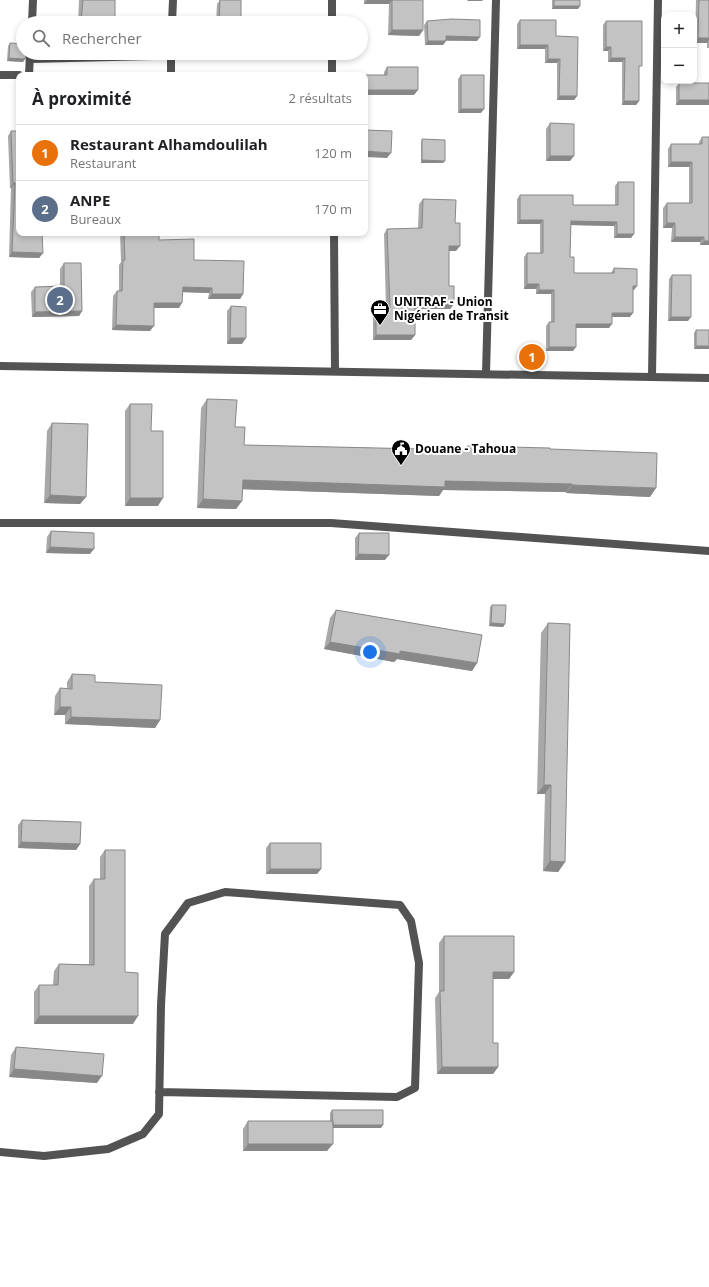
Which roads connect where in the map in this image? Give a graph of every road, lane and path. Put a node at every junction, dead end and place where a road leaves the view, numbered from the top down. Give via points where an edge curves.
1 (33, 0) edge
2 (173, 0) edge
3 (332, 0) edge
4 (496, 0) edge
5 (658, 0) edge
6 (32, 16) edge
7 (172, 16) edge
8 (332, 16) edge
9 (30, 60) edge
10 (171, 60) edge
11 (332, 60) edge
12 (29, 72) edge
13 (171, 72) edge
14 (332, 72) edge
15 (0, 75) edge
16 (16, 75) edge
17 (334, 236) edge
18 (0, 366) edge
19 (335, 371) junction
20 (486, 374) junction
21 (652, 377) junction
22 (709, 378) edge
23 (0, 523) edge
24 (709, 551) edge
25 (159, 1092) junction
26 (0, 1152) edge

1 - 6 street
2 - 7 street
3 - 8 street
4 - 20 street
5 - 21 street
9 - 12 street
10 - 13 street
11 - 14 street
15 - 16 street
17 - 19 street
18 - 19 street
19 - 20 street
20 - 21 street
21 - 22 street
23 - 24 street via 331,523
25 - 25 street via 165,934 188,903 225,892 400,905 411,921 419,963 415,1088 397,1097
25 - 26 street via 159,1114 143,1134 108,1149 44,1156

